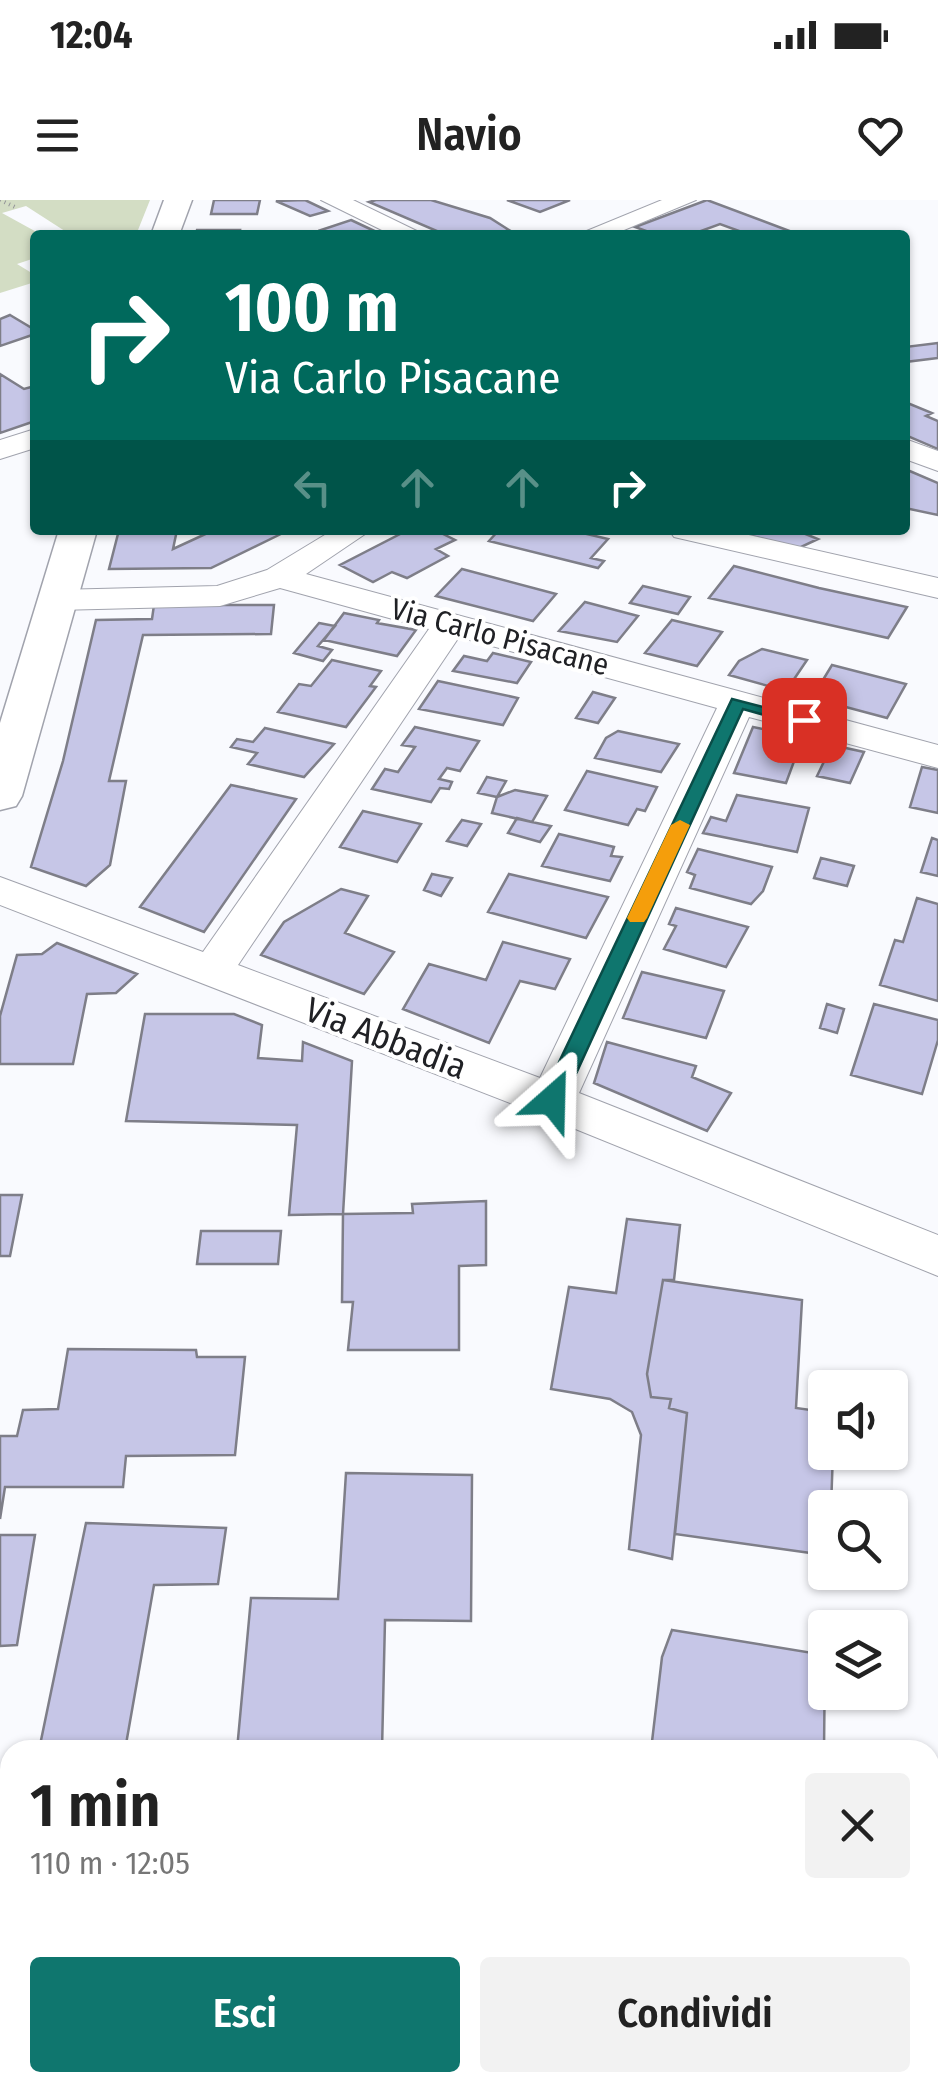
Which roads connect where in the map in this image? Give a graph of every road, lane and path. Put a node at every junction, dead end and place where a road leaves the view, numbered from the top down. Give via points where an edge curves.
1 (0, 200) edge
2 (178, 200) edge
3 (334, 200) edge
4 (684, 200) edge
5 (17, 208) dead end
6 (167, 230) edge
7 (402, 230) edge
8 (603, 230) edge
9 (30, 440) edge
10 (0, 450) edge
11 (910, 450) edge
12 (938, 462) edge
13 (76, 535) edge
14 (347, 535) edge
15 (706, 535) edge
16 (279, 577) junction
17 (938, 588) edge
18 (57, 600) junction
19 (450, 624) junction
20 (738, 702) junction
21 (938, 757) edge
22 (0, 796) edge
23 (0, 890) edge
24 (211, 972) junction
25 (552, 1100) junction
26 (938, 1256) edge

1 - 5 path
2 - 6 main road
3 - 7 street
4 - 8 street
9 - 10 street
11 - 12 street
13 - 18 main road
14 - 16 street
15 - 17 street
16 - 18 street via 220,596
16 - 19 street, Via Carlo Pisacane
18 - 22 main road
19 - 20 street, Via Carlo Pisacane
19 - 24 street
20 - 21 street, Via Carlo Pisacane
20 - 25 street
23 - 24 street, Via Abbadia
24 - 25 street, Via Abbadia
25 - 26 street, Via Abbadia

